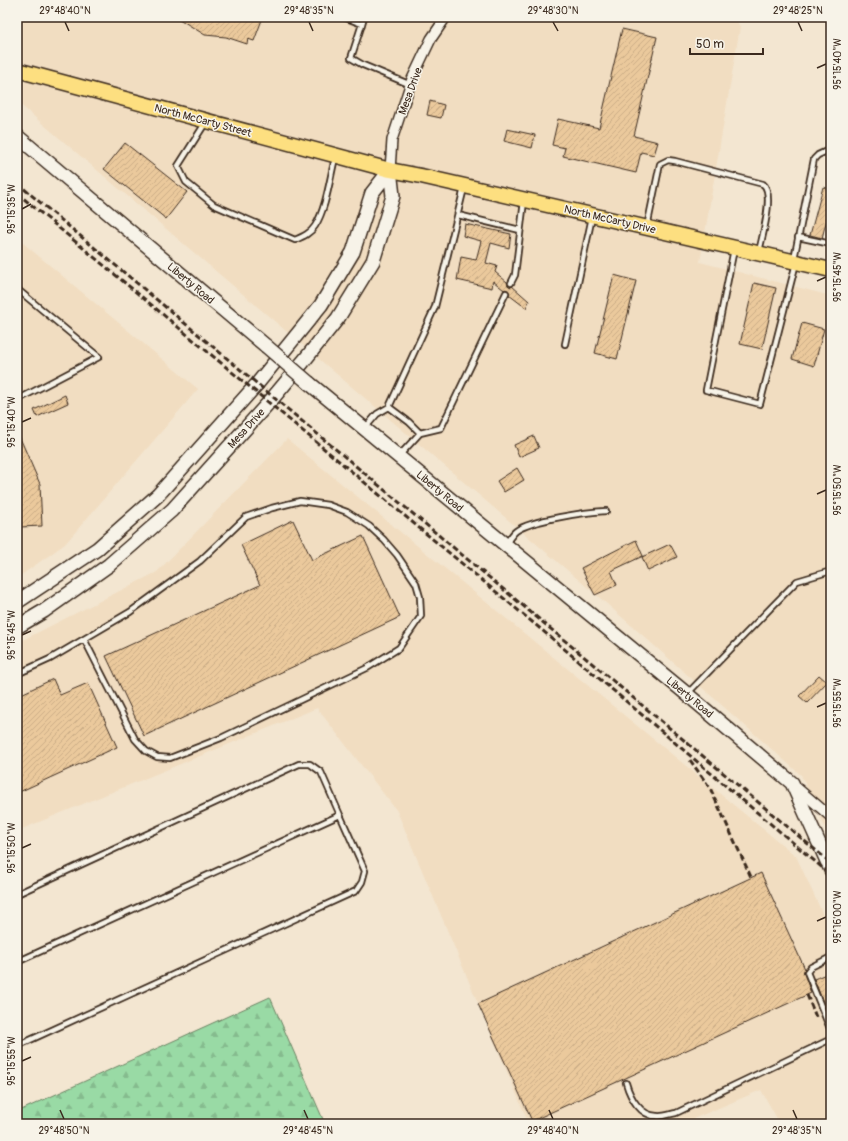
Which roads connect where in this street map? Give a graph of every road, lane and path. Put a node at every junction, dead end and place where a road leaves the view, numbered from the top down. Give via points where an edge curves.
1 (344, 17) edge
2 (364, 17) edge
3 (446, 17) edge
4 (362, 24) junction
5 (17, 70) edge
6 (410, 85) junction
7 (206, 121) junction
8 (17, 136) edge
9 (831, 149) edge
10 (335, 156) junction
11 (390, 170) junction
12 (465, 186) junction
13 (524, 199) junction
14 (458, 215) junction
15 (592, 215) junction
16 (647, 228) junction
17 (520, 230) junction
18 (798, 237) junction
19 (831, 244) edge
20 (734, 248) junction
21 (759, 253) junction
22 (795, 262) junction
23 (830, 267) edge
24 (511, 283) dead end
25 (17, 289) edge
26 (506, 293) dead end
27 (566, 344) dead end
28 (17, 400) edge
29 (389, 407) junction
30 (364, 429) junction
31 (420, 433) junction
32 (398, 457) junction
33 (606, 511) dead end
34 (505, 545) junction
35 (831, 571) edge
36 (17, 602) edge
37 (17, 627) edge
38 (84, 639) junction
39 (17, 674) edge
40 (687, 694) junction
41 (792, 783) junction
42 (340, 815) junction
43 (831, 817) edge
44 (831, 870) edge
45 (17, 894) edge
46 (17, 952) edge
47 (831, 957) edge
48 (19, 961) edge
49 (831, 1031) edge
50 (831, 1039) edge
51 (17, 1046) edge
52 (626, 1083) dead end

1 - 4 lane
2 - 4 lane
3 - 6 street, Mesa Drive via 431,39
4 - 6 lane via 351,58
5 - 7 main road, North McCarty Street
6 - 11 street, Mesa Drive via 392,140
7 - 10 main road, North McCarty Street
7 - 10 lane via 178,166 186,182 214,205 295,240 307,235 315,227 323,208
8 - 30 main road, Liberty Road, bridge
9 - 18 lane via 814,159
10 - 11 main road, North McCarty Street
11 - 12 main road, North McCarty Drive
11 - 36 main road, Mesa Drive via 372,193 354,252 321,305 257,384 158,495 97,549
11 - 37 main road, Mesa Drive via 393,196 373,261 338,318 303,362 172,510 109,565
12 - 13 main road, North McCarty Drive
12 - 14 lane
13 - 15 main road, North McCarty Drive
13 - 17 lane
14 - 17 lane
14 - 29 lane via 435,307
15 - 16 main road, North McCarty Drive
15 - 27 lane
16 - 20 main road, North McCarty Drive
16 - 21 lane via 660,164 668,160 675,161 767,187 768,204
17 - 24 lane via 515,275
18 - 19 lane
18 - 22 lane
20 - 21 main road, North McCarty Drive
20 - 22 lane via 706,390 760,404
21 - 22 main road, North McCarty Drive
22 - 23 main road, North McCarty Drive
25 - 28 lane via 99,357
26 - 31 lane via 441,428
29 - 30 lane via 377,414
29 - 31 lane
30 - 32 main road, Liberty Road
31 - 32 lane
32 - 34 main road, Liberty Road
33 - 34 lane via 581,513 534,524 516,531
34 - 40 main road, Liberty Road
35 - 40 lane via 796,581
38 - 38 lane via 130,612 200,561 246,516 300,501 347,512 369,526 397,556 416,583 420,597 421,616 399,648 367,668 292,705 170,758 157,757 135,739
38 - 39 lane
40 - 41 main road, Liberty Road
41 - 43 street
41 - 44 main road, Liberty Road
42 - 45 lane via 321,772 310,764 299,764
42 - 48 lane
42 - 51 lane via 365,871 356,891
46 - 48 lane
47 - 49 lane via 806,972
50 - 52 lane via 676,1113 656,1116 643,1111 630,1097

